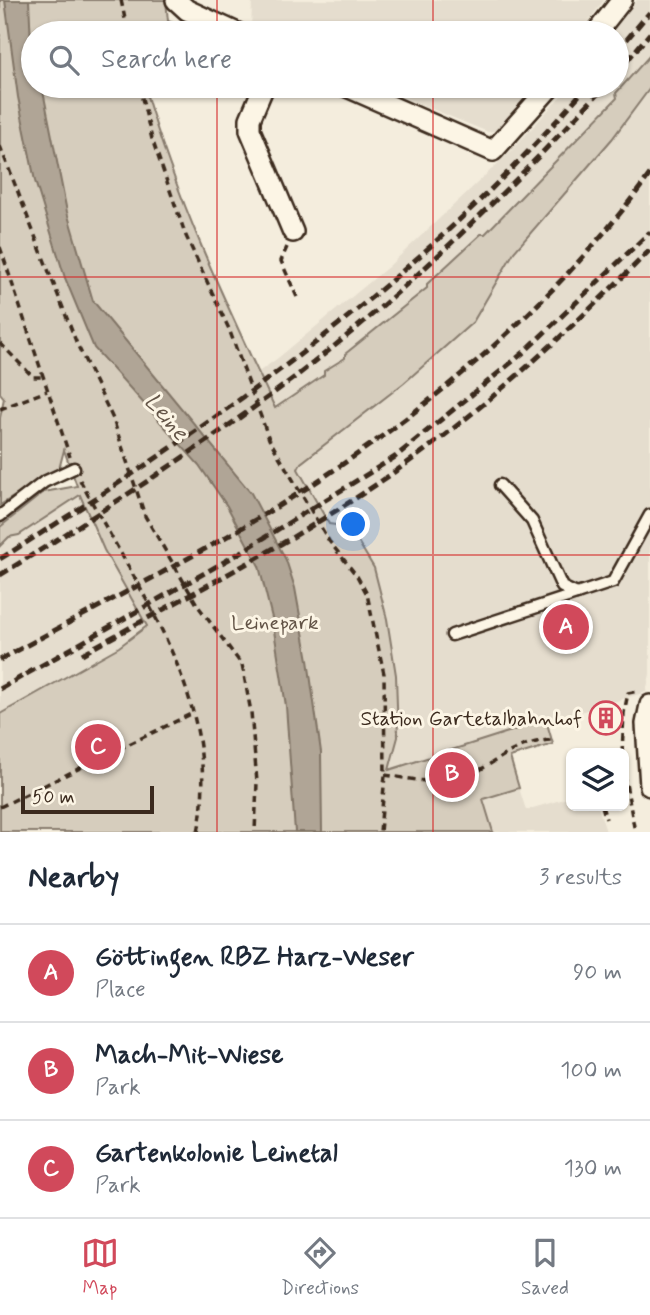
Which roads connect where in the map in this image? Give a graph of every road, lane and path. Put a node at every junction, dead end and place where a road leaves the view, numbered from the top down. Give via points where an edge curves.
1 (121, 0) edge
2 (176, 0) edge
3 (622, 0) edge
4 (125, 21) edge
5 (212, 21) edge
6 (605, 21) edge
7 (142, 98) edge
8 (259, 98) edge
9 (373, 98) edge
10 (540, 98) edge
11 (0, 146) edge
12 (293, 232) joint
13 (0, 247) edge
14 (297, 297) dead end
15 (0, 343) edge
16 (42, 377) junction
17 (47, 391) junction
18 (0, 409) edge
19 (74, 468) junction
20 (500, 485) dead end
21 (650, 515) edge
22 (0, 516) edge
23 (577, 594) junction
24 (452, 635) dead end
25 (650, 705) edge
26 (192, 713) junction
27 (552, 740) dead end
28 (385, 775) junction
29 (650, 786) edge
30 (629, 800) edge
31 (0, 807) edge
32 (604, 811) edge
33 (606, 819) dead end
34 (198, 832) edge
35 (255, 832) edge
36 (380, 832) edge
37 (635, 832) edge

1 - 4 path
2 - 5 street
3 - 6 street
7 - 28 path via 186,236 229,329 269,439 329,541 367,594 384,674
8 - 12 street via 250,130
9 - 10 street via 494,151
11 - 35 path via 77,344 113,419 145,516 198,606 242,665 257,782
12 - 14 path via 281,261
13 - 16 path
15 - 16 path via 33,377
16 - 17 path
17 - 18 path
17 - 19 path
19 - 22 lane via 44,482
19 - 26 path via 173,649
20 - 23 lane via 532,520 562,587
21 - 23 lane via 613,582
23 - 24 lane
25 - 29 street via 646,724
26 - 31 path
26 - 34 path via 202,759
27 - 28 path via 510,749 481,769 453,780 431,782
28 - 36 path
30 - 37 path
32 - 33 path

